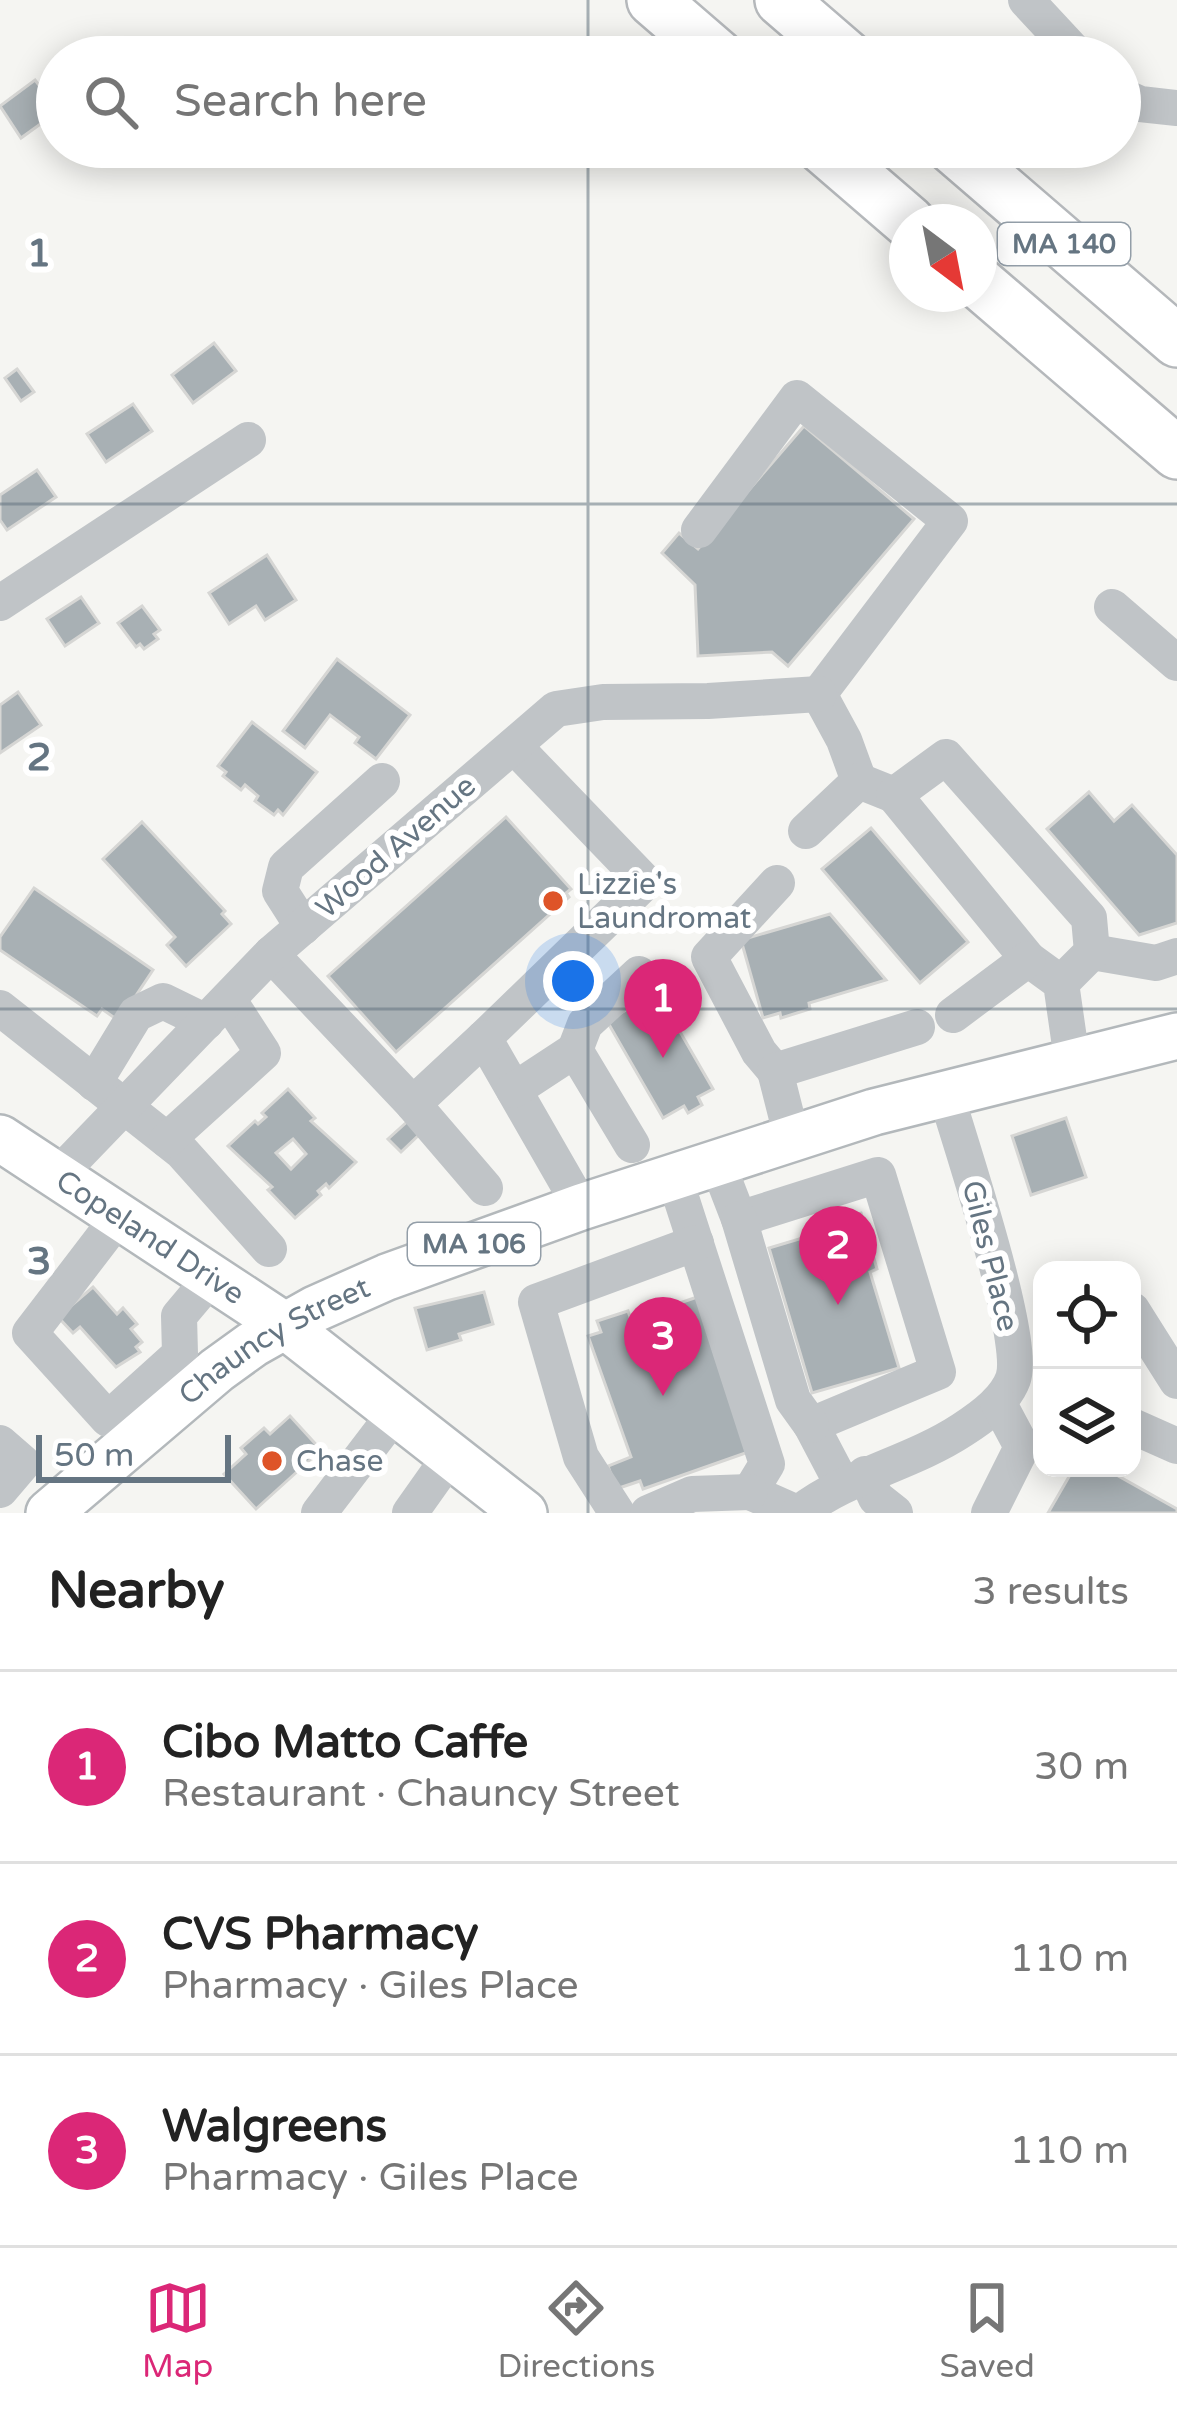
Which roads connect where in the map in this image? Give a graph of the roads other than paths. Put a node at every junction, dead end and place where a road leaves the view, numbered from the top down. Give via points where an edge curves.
1 (653, 0) edge
2 (781, 0) edge
3 (1026, 0) edge
4 (694, 36) edge
5 (823, 36) edge
6 (1059, 36) edge
7 (1141, 104) edge
8 (1177, 107) edge
9 (846, 168) edge
10 (976, 168) edge
11 (889, 205) edge
12 (997, 298) edge
13 (1177, 341) edge
14 (248, 440) dead end
15 (1177, 453) edge
16 (699, 530) dead end
17 (0, 603) edge
18 (1112, 607) dead end
19 (1177, 663) edge
20 (819, 694) junction
21 (514, 746) junction
22 (382, 781) dead end
23 (859, 781) junction
24 (894, 795) junction
25 (806, 831) dead end
26 (777, 883) dead end
27 (303, 927) junction
28 (1091, 952) junction
29 (271, 954) junction
30 (1177, 956) edge
31 (1028, 958) junction
32 (639, 974) dead end
33 (1061, 983) junction
34 (0, 1008) edge
35 (217, 1010) junction
36 (1177, 1012) edge
37 (953, 1015) dead end
38 (917, 1027) dead end
39 (1177, 1036) edge
40 (484, 1038) junction
41 (1070, 1046) junction
42 (575, 1050) junction
43 (775, 1071) junction
44 (94, 1083) junction
45 (514, 1090) junction
46 (946, 1094) junction
47 (413, 1104) junction
48 (124, 1106) junction
49 (0, 1138) edge
50 (792, 1138) junction
51 (167, 1140) junction
52 (632, 1144) dead end
53 (718, 1162) junction
54 (674, 1176) junction
55 (56, 1178) junction
56 (485, 1188) dead end
57 (581, 1207) junction
58 (118, 1217) junction
59 (740, 1219) junction
60 (696, 1243) junction
61 (269, 1249) dead end
62 (211, 1278) junction
63 (1141, 1324) edge
64 (284, 1325) junction
65 (192, 1367) junction
66 (1177, 1381) edge
67 (1017, 1391) edge
68 (396, 1412) junction
69 (811, 1425) junction
70 (1141, 1430) edge
71 (0, 1443) edge
72 (1177, 1446) edge
73 (451, 1455) junction
74 (854, 1479) junction
75 (0, 1490) edge
76 (750, 1492) junction
77 (59, 1510) edge
78 (319, 1513) edge
79 (410, 1513) edge
80 (524, 1513) edge
81 (617, 1513) edge
82 (648, 1513) edge
83 (798, 1513) edge
84 (895, 1513) edge
85 (989, 1513) edge

1 - 4 highway
2 - 5 highway
3 - 6 street
7 - 8 street
9 - 11 highway
10 - 13 highway, MA 140
12 - 15 highway, MA 140
14 - 17 street
16 - 20 street via 797,398 950,521
18 - 19 street
20 - 21 street, Wood Avenue via 556,710
20 - 23 street
21 - 27 street, Wood Avenue
21 - 40 street via 645,882
22 - 27 street via 286,867 280,891
23 - 24 street
23 - 25 street
24 - 28 street via 946,757 1089,918
24 - 31 street
26 - 43 street via 709,957
27 - 29 street, Wood Avenue
28 - 30 street via 1156,963
28 - 33 street
29 - 35 street, Wood Avenue
29 - 47 street
31 - 33 street
31 - 37 street
32 - 42 street via 586,1024
33 - 41 street
34 - 44 street
35 - 44 street via 163,1001 136,1014
35 - 48 street, Wood Avenue
35 - 51 street via 262,1053
36 - 41 main road, Chauncy Street / MA 106
38 - 43 street
39 - 46 main road, Chauncy Street / MA 106
40 - 45 street
40 - 47 street
41 - 46 main road, Chauncy Street / MA 106
42 - 45 street
42 - 52 street
43 - 50 street
44 - 48 street
45 - 57 street
46 - 50 main road, Chauncy Street / MA 106
46 - 67 street, Giles Place via 995,1259
47 - 56 street
48 - 51 street
48 - 55 street, Wood Avenue
49 - 55 main road, Copeland Drive
50 - 53 main road, Chauncy Street / MA 106
51 - 61 street
53 - 54 main road, Chauncy Street / MA 106
53 - 59 street
54 - 57 main road, Chauncy Street / MA 106
54 - 60 street
55 - 58 main road, Copeland Drive
57 - 64 main road, Chauncy Street / MA 106 via 387,1277
58 - 62 main road, Copeland Drive
58 - 65 street via 30,1333 108,1419
59 - 69 street via 793,1400
59 - 69 street via 878,1175 938,1372
60 - 76 street via 767,1464
60 - 81 street via 536,1302 581,1457
62 - 64 main road, Copeland Drive
62 - 65 street via 179,1316
63 - 66 street
64 - 65 main road, Chauncy Street / MA 106
64 - 68 main road, Copeland Drive
65 - 77 main road, Chauncy Street / MA 106
67 - 74 street via 935,1445
67 - 85 street, Giles Place via 1022,1447
68 - 73 main road, Copeland Drive
68 - 78 street
69 - 74 street
70 - 72 street
71 - 75 street via 23,1463
73 - 79 street
73 - 80 main road, Copeland Drive
74 - 83 street
74 - 84 street
76 - 82 street via 692,1494
76 - 83 street

